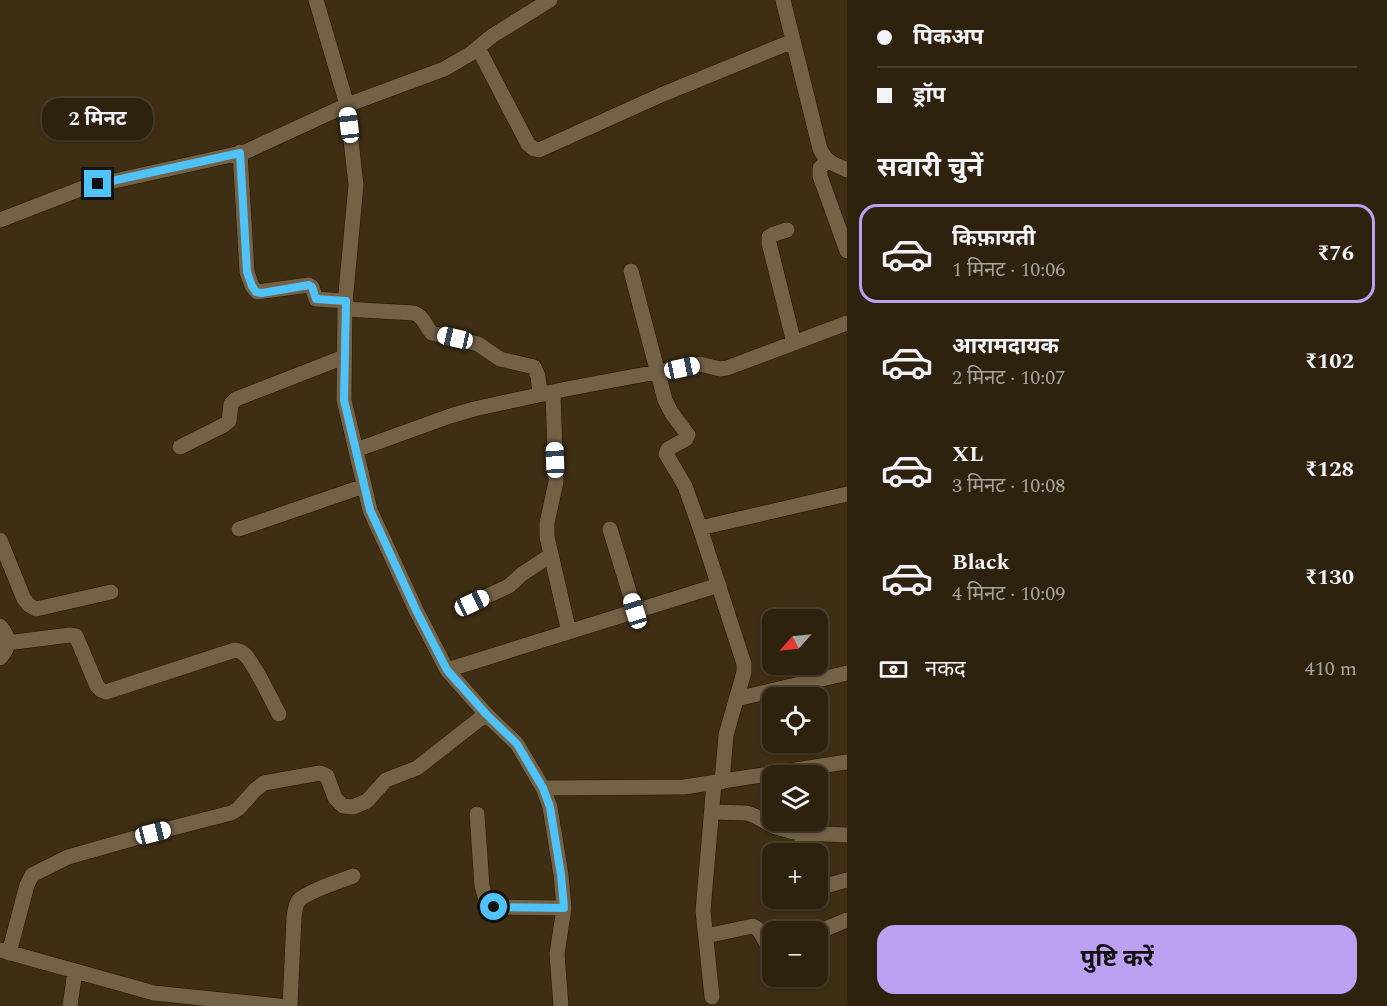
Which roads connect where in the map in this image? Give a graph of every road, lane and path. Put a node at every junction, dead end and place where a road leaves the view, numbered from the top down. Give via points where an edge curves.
1 (316, 0) edge
2 (550, 0) edge
3 (783, 0) edge
4 (793, 41) junction
5 (478, 48) junction
6 (347, 105) junction
7 (240, 153) junction
8 (828, 160) junction
9 (847, 170) edge
10 (0, 220) edge
11 (787, 230) dead end
12 (847, 251) edge
13 (631, 271) dead end
14 (346, 305) junction
15 (847, 323) edge
16 (794, 343) junction
17 (344, 357) junction
18 (657, 373) junction
19 (547, 393) junction
20 (180, 447) dead end
21 (356, 450) junction
22 (364, 486) junction
23 (847, 495) edge
24 (700, 528) junction
25 (239, 529) dead end
26 (610, 529) dead end
27 (0, 540) edge
28 (551, 555) junction
29 (719, 585) junction
30 (111, 592) dead end
31 (472, 603) dead end
32 (635, 611) junction
33 (0, 626) edge
34 (568, 632) junction
35 (7, 643) junction
36 (0, 658) edge
37 (447, 670) junction
38 (847, 673) edge
39 (736, 699) junction
40 (279, 714) dead end
41 (486, 714) junction
42 (847, 762) edge
43 (718, 783) junction
44 (543, 788) junction
45 (712, 812) junction
46 (477, 814) dead end
47 (801, 833) junction
48 (847, 835) edge
49 (802, 843) edge
50 (353, 876) dead end
51 (847, 880) edge
52 (828, 885) edge
53 (564, 908) junction
54 (847, 920) edge
55 (828, 928) edge
56 (762, 935) edge
57 (706, 936) junction
58 (4, 952) edge
59 (75, 971) junction
60 (712, 997) dead end
61 (70, 1006) edge
62 (279, 1006) edge
63 (290, 1006) edge
64 (561, 1006) edge

1 - 6 street
2 - 5 street
3 - 4 street
4 - 5 street via 539,150 528,144
4 - 8 street via 820,149
5 - 6 street via 444,69
6 - 7 street
6 - 14 street via 356,185
7 - 10 street via 83,188
7 - 14 street via 247,272 256,292 309,285 316,299
8 - 9 street
8 - 12 street via 820,168 820,176
11 - 16 street via 769,237 769,243
13 - 18 street
14 - 17 street
14 - 19 street via 420,315 432,333 478,344 500,359 534,367
15 - 16 street
16 - 18 street via 727,368 700,364
17 - 20 street via 236,399 231,404 229,421
17 - 21 street via 344,400
18 - 19 street
18 - 24 street via 671,412 688,435 666,454 681,476
19 - 21 street via 458,413
19 - 28 street via 556,482 546,523
21 - 22 street
22 - 25 street
22 - 37 street via 370,510
23 - 24 street
24 - 29 street
26 - 32 street
27 - 30 street via 24,599 36,609
28 - 31 street via 509,586
28 - 34 street
29 - 32 street
29 - 39 street via 744,664
32 - 34 street
33 - 35 street
34 - 37 street
35 - 36 street
35 - 40 street via 76,636 96,686 106,692 241,651
37 - 41 street
38 - 39 street
39 - 43 street
41 - 44 street via 517,744
41 - 58 street via 428,761 386,780 367,801 352,807 343,806 335,798 327,776 320,773 264,783 231,813 68,857 32,875
42 - 43 street
43 - 44 street via 684,787
43 - 45 street
44 - 53 street via 550,807
45 - 47 street via 747,813 773,826
45 - 57 street via 703,901
46 - 53 street via 486,900 494,907
47 - 48 street
47 - 49 street
50 - 63 street via 298,900
51 - 52 street
53 - 64 street via 557,954
54 - 55 street
56 - 57 street via 753,926
57 - 60 street
58 - 59 street
59 - 61 street
59 - 62 street via 154,993

